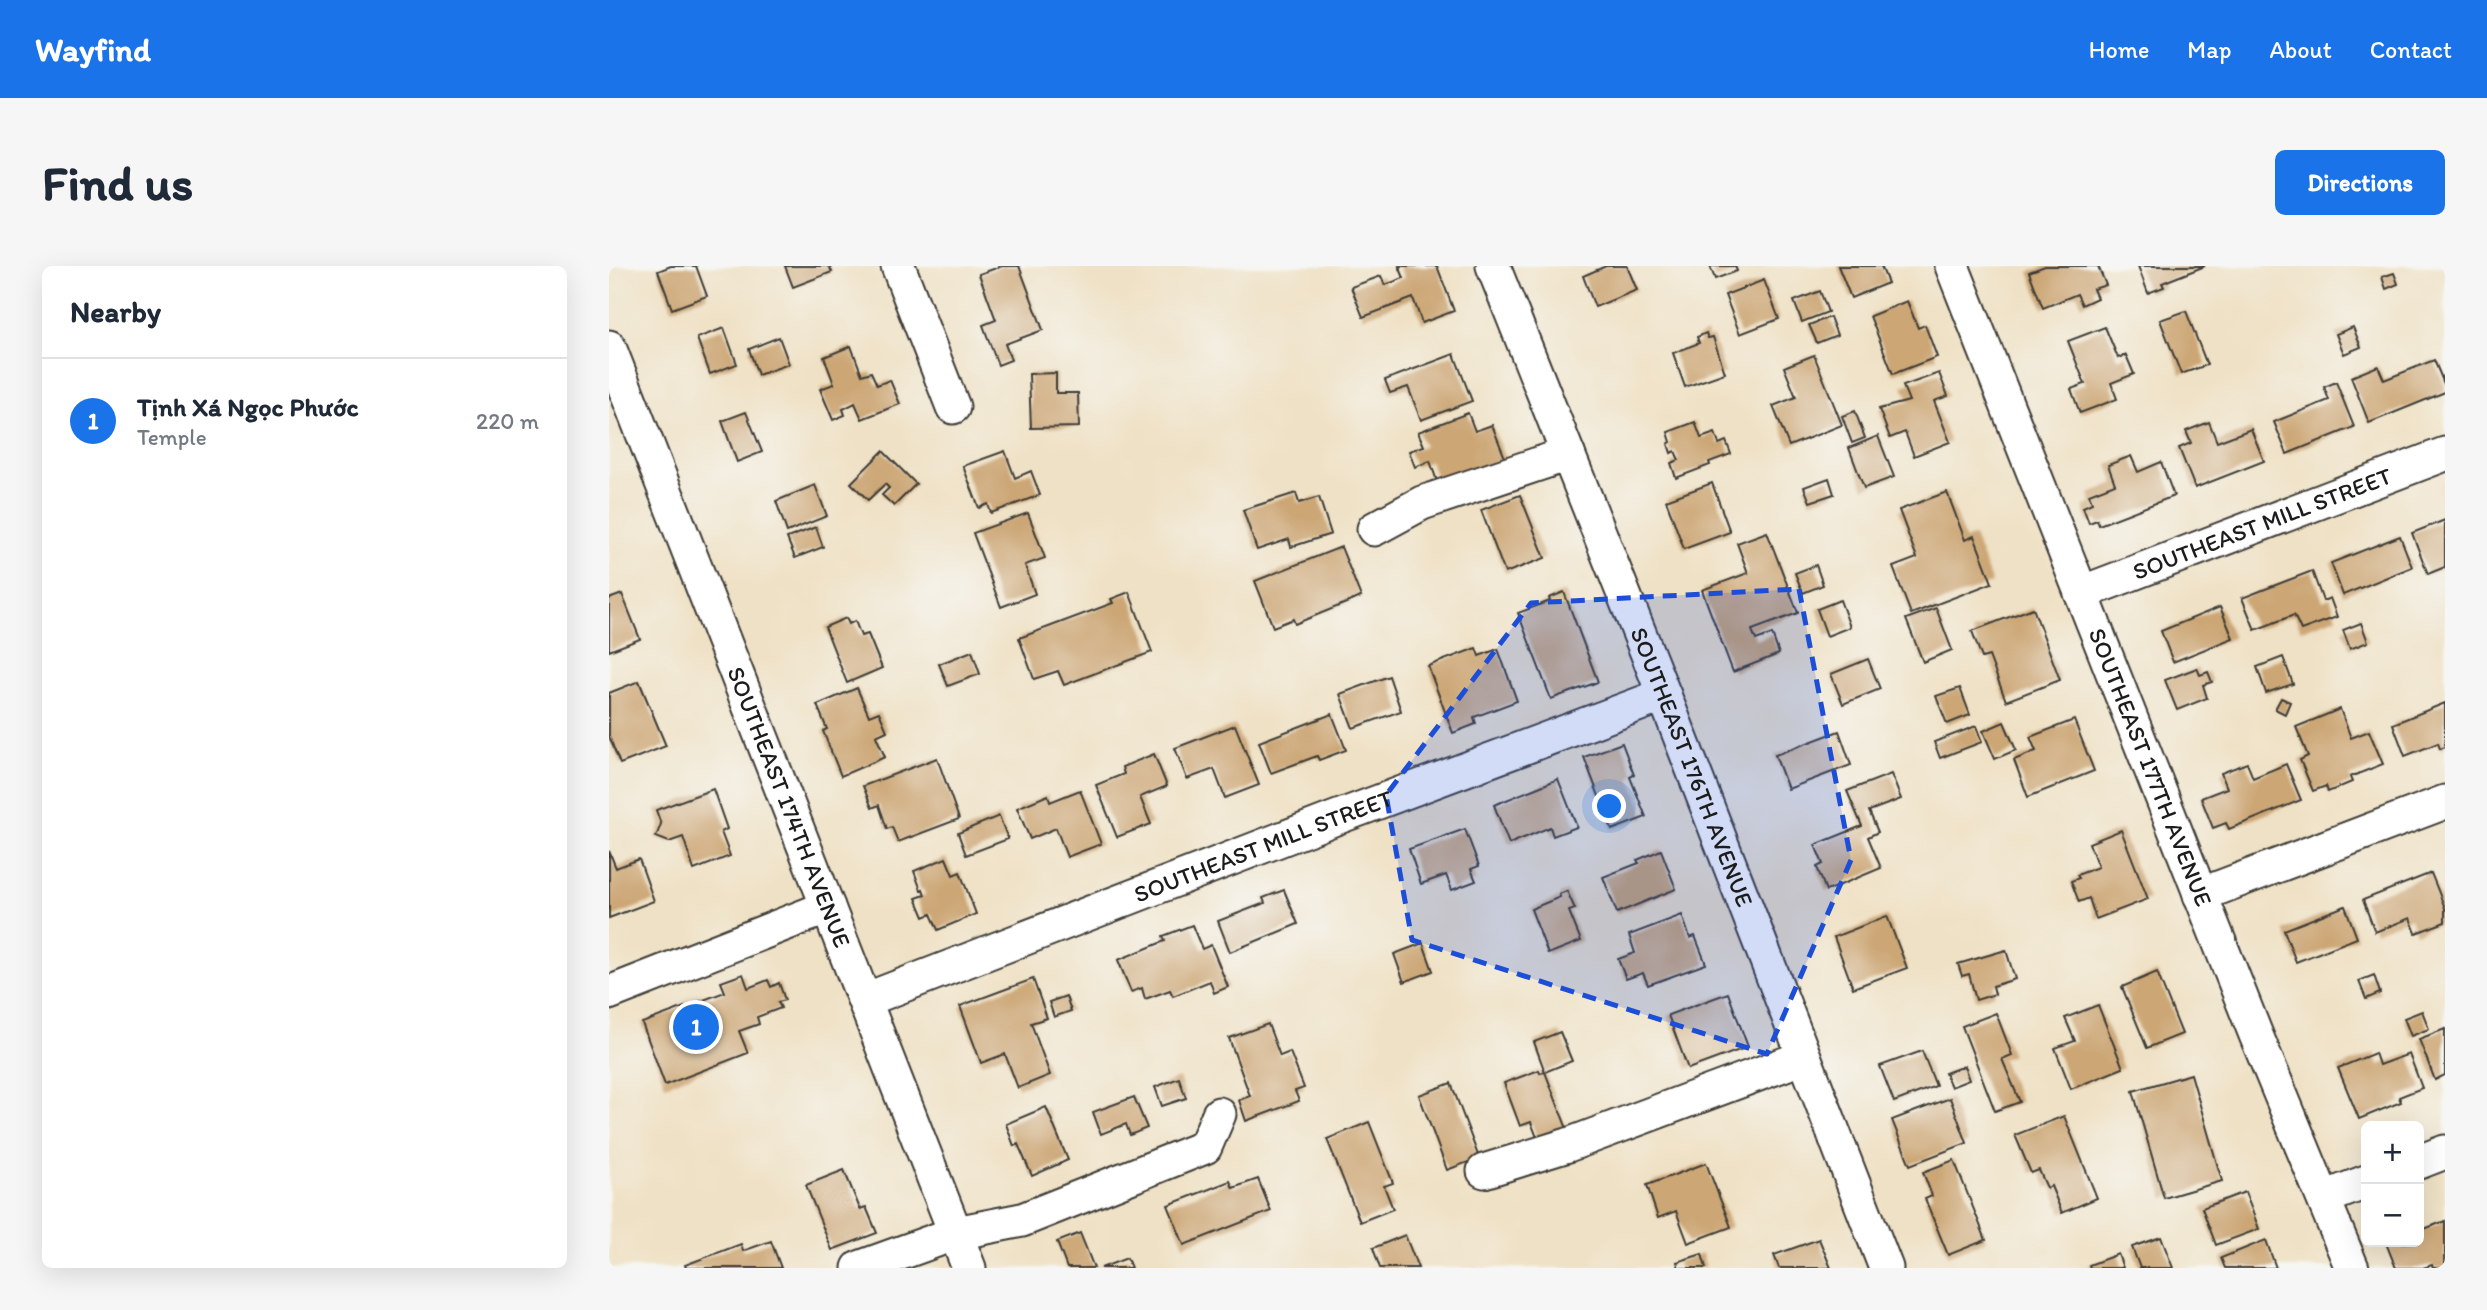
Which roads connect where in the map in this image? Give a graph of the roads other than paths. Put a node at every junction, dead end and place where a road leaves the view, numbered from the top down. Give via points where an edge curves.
1 (898, 266) edge
2 (1493, 266) edge
3 (1952, 266) edge
4 (609, 347) edge
5 (953, 407) dead end
6 (1568, 454) junction
7 (2445, 454) edge
8 (1374, 529) dead end
9 (2081, 593) junction
10 (1664, 695) junction
11 (2445, 802) edge
12 (2200, 895) junction
13 (828, 906) junction
14 (609, 993) edge
15 (865, 1000) junction
16 (1804, 1057) junction
17 (1219, 1114) dead end
18 (2445, 1152) edge
19 (2424, 1160) edge
20 (1484, 1171) dead end
21 (2361, 1184) edge
22 (2324, 1198) junction
23 (953, 1226) junction
24 (896, 1238) dead end
25 (859, 1268) edge
26 (969, 1268) edge
27 (1886, 1268) edge
28 (2352, 1268) edge

1 - 5 street
2 - 6 street, SOUTHEAST 176TH AVENUE
3 - 9 street, SOUTHEAST 177TH AVENUE
4 - 13 street, SOUTHEAST 174TH AVENUE
6 - 8 street via 1422,503
6 - 10 street, SOUTHEAST 176TH AVENUE
7 - 9 street, SOUTHEAST MILL STREET
9 - 12 street, SOUTHEAST 177TH AVENUE
10 - 15 street, SOUTHEAST MILL STREET
10 - 16 street, SOUTHEAST 176TH AVENUE
11 - 12 street
12 - 22 street, SOUTHEAST 177TH AVENUE
13 - 14 street
13 - 15 street, SOUTHEAST 174TH AVENUE
15 - 23 street, SOUTHEAST 174TH AVENUE
16 - 20 street via 1568,1145
16 - 27 street, SOUTHEAST 176TH AVENUE
17 - 23 street via 1205,1147 1022,1220
18 - 19 street
21 - 22 street
22 - 28 street, SOUTHEAST 177TH AVENUE
23 - 24 street
23 - 25 street
23 - 26 street, SOUTHEAST 174TH AVENUE

